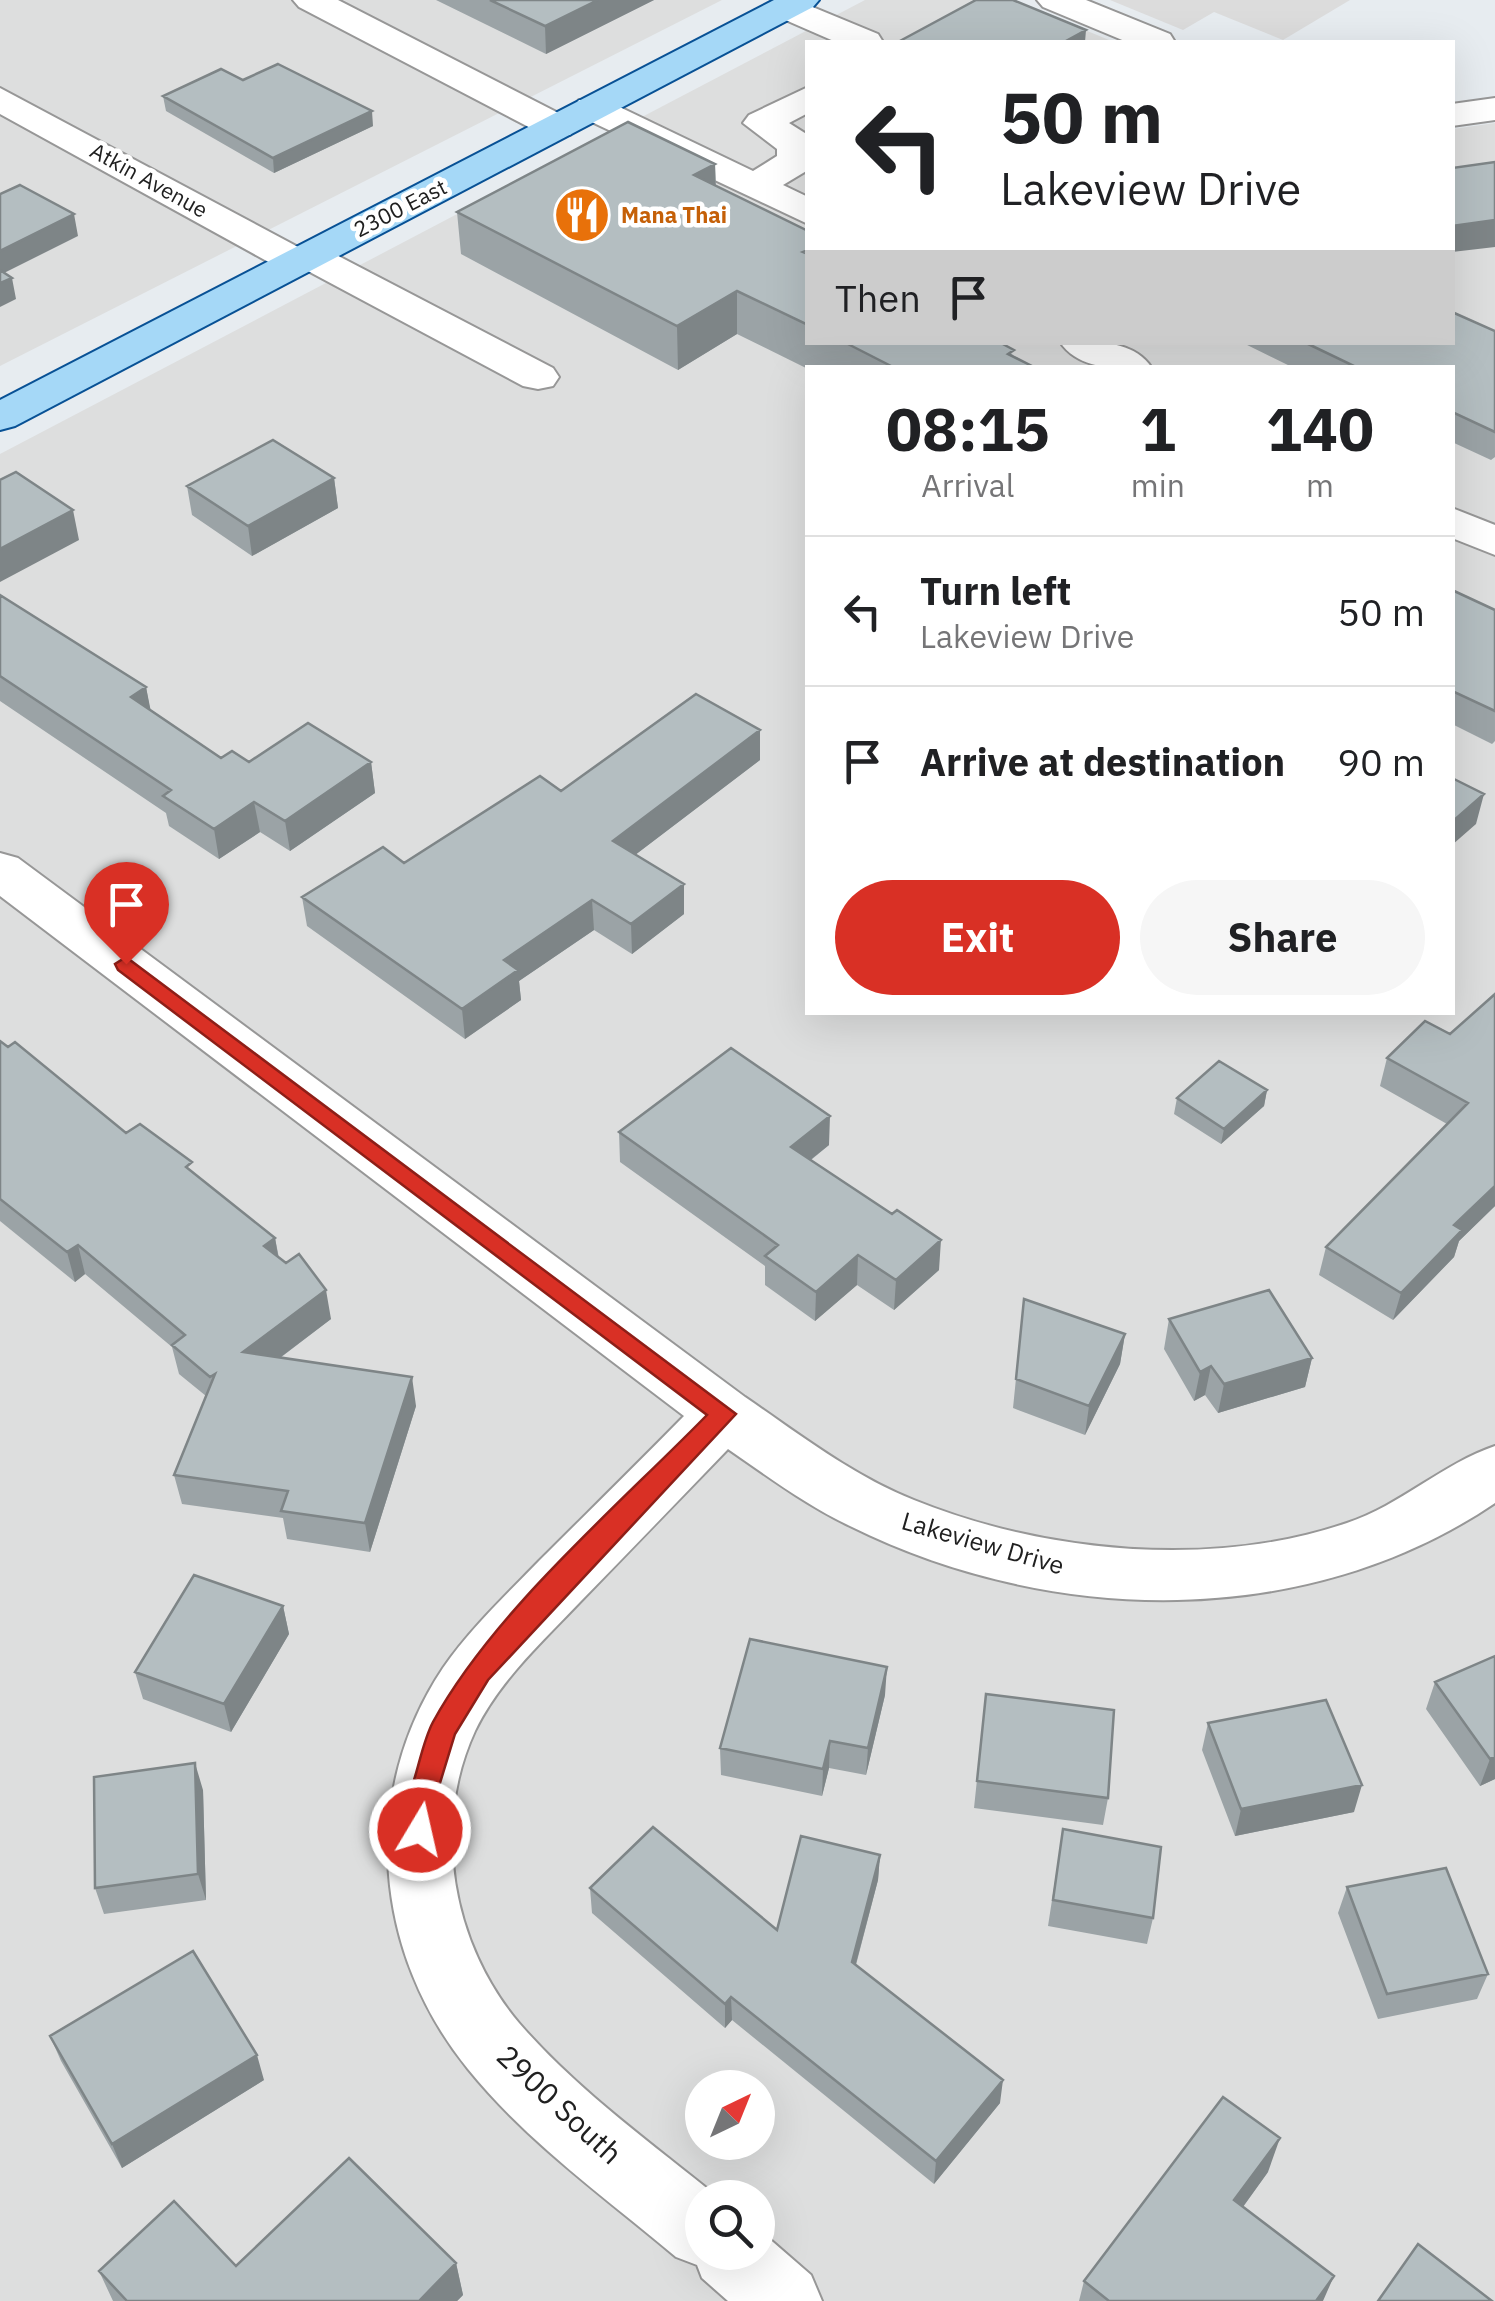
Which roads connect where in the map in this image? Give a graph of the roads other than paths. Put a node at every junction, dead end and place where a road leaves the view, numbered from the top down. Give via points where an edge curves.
1 (311, 0) edge
2 (1055, 0) edge
3 (793, 4) edge
4 (861, 40) edge
5 (1152, 40) edge
6 (0, 99) edge
7 (805, 100) edge
8 (592, 108) junction
9 (1495, 109) edge
10 (1455, 115) edge
11 (557, 127) junction
12 (754, 186) junction
13 (805, 211) edge
14 (303, 259) junction
15 (1086, 345) edge
16 (1126, 365) edge
17 (538, 377) dead end
18 (0, 417) edge
19 (1455, 523) edge
20 (1495, 542) edge
21 (0, 870) edge
22 (724, 1414) junction
23 (1495, 1471) edge
24 (685, 2217) edge
25 (749, 2270) edge
26 (785, 2301) edge

1 - 11 street
2 - 5 street
3 - 4 street
3 - 8 main road, 2300 East
6 - 14 street, Atkin Avenue
7 - 12 street via 762,123 796,144 796,161
8 - 11 main road, 2300 East
8 - 12 street
9 - 10 street
11 - 14 main road, 2300 East
12 - 13 street
14 - 17 street, Atkin Avenue
14 - 18 main road, 2300 East
15 - 16 street
19 - 20 street
21 - 22 street, Lakeview Drive
22 - 23 street, Lakeview Drive via 816,1478 891,1517 1069,1569 1246,1572 1314,1557 1407,1526
22 - 24 street, 2900 South via 479,1672 443,1730 422,1796 416,1866 429,1932 456,1993 491,2043 530,2086
25 - 26 street

